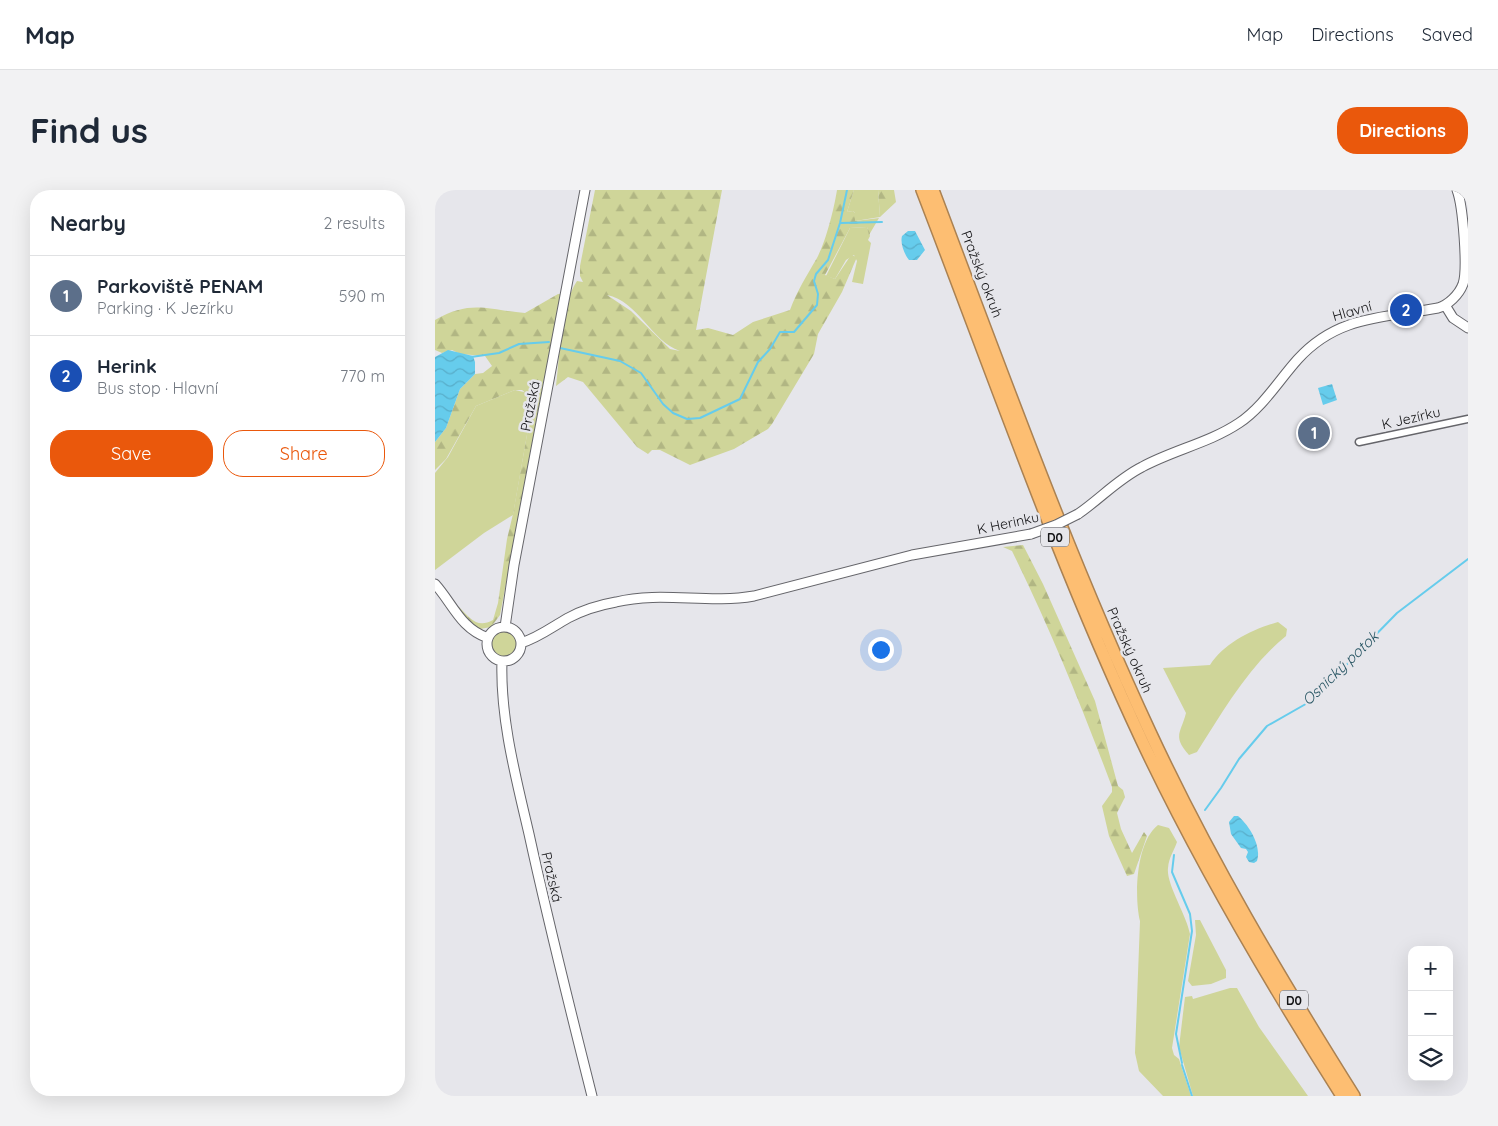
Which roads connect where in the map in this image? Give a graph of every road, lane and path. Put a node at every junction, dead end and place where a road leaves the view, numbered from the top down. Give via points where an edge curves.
1 (585, 190) edge
2 (922, 190) edge
3 (933, 190) edge
4 (1457, 190) edge
5 (1466, 283) edge
6 (1445, 306) junction
7 (1468, 328) edge
8 (1468, 419) edge
9 (1241, 422) joint
10 (1359, 442) dead end
11 (435, 584) edge
12 (505, 627) junction
13 (488, 638) junction
14 (521, 643) junction
15 (502, 661) junction
16 (1168, 781) junction
17 (1199, 843) junction
18 (592, 1096) edge
19 (1342, 1096) edge
20 (1355, 1096) edge

1 - 12 street, Pražská
2 - 16 highway, Pražský okruh / D0 via 1070,574 1123,698
3 - 16 highway, Pražský okruh / D0 via 1080,571
4 - 5 street via 1461,202
5 - 6 street
6 - 7 street via 1453,318
6 - 9 street, Hlavní via 1360,321 1330,332 1308,349 1253,413
8 - 10 street, K Jezírku
9 - 14 street, K Herinku, bridge via 1135,470 1078,514 1031,534 912,555 756,596 628,599 588,609
11 - 13 street via 463,623
12 - 13 street via 493,630
12 - 14 street via 516,632
13 - 15 street via 489,652
14 - 15 street via 515,656
15 - 18 street, Pražská via 505,712 518,787
16 - 17 highway, Pražský okruh / D0
17 - 19 highway, Pražský okruh / D0 via 1285,1006
17 - 20 highway, Pražský okruh / D0

